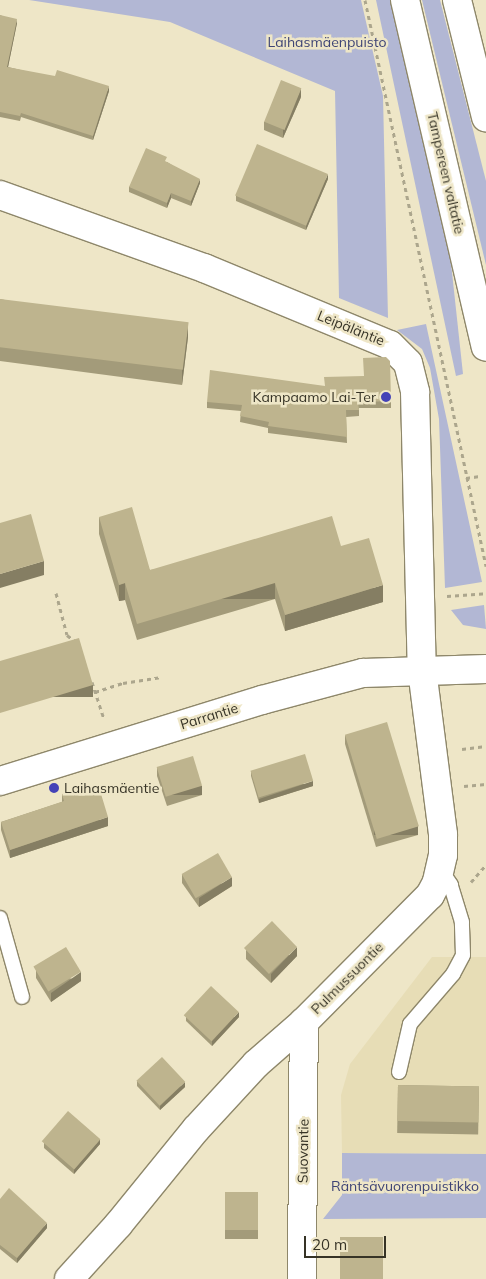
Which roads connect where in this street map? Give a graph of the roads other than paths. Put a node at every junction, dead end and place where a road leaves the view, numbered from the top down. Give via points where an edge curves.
1 (406, 0) edge
2 (457, 0) edge
3 (486, 116) edge
4 (0, 194) edge
5 (486, 347) edge
6 (486, 669) edge
7 (422, 670) junction
8 (0, 781) edge
9 (441, 870) junction
10 (0, 918) edge
11 (22, 998) dead end
12 (304, 1022) junction
13 (399, 1072) dead end
14 (69, 1279) edge
15 (302, 1279) edge

1 - 5 main road, Tampereen valtatie
2 - 3 main road
4 - 7 main road, Leipäläntie via 204,268 390,345 408,363 415,392
6 - 7 main road
7 - 8 main road, Parrantie via 363,673 329,681
7 - 9 main road, Pulmussuontie via 442,835
9 - 12 main road, Pulmussuontie via 430,896
9 - 13 lane via 451,885 462,922 463,955 453,974 410,1024
10 - 11 lane
12 - 14 main road, Pulmussuontie via 256,1064 196,1129 118,1225
12 - 15 main road, Suovantie

